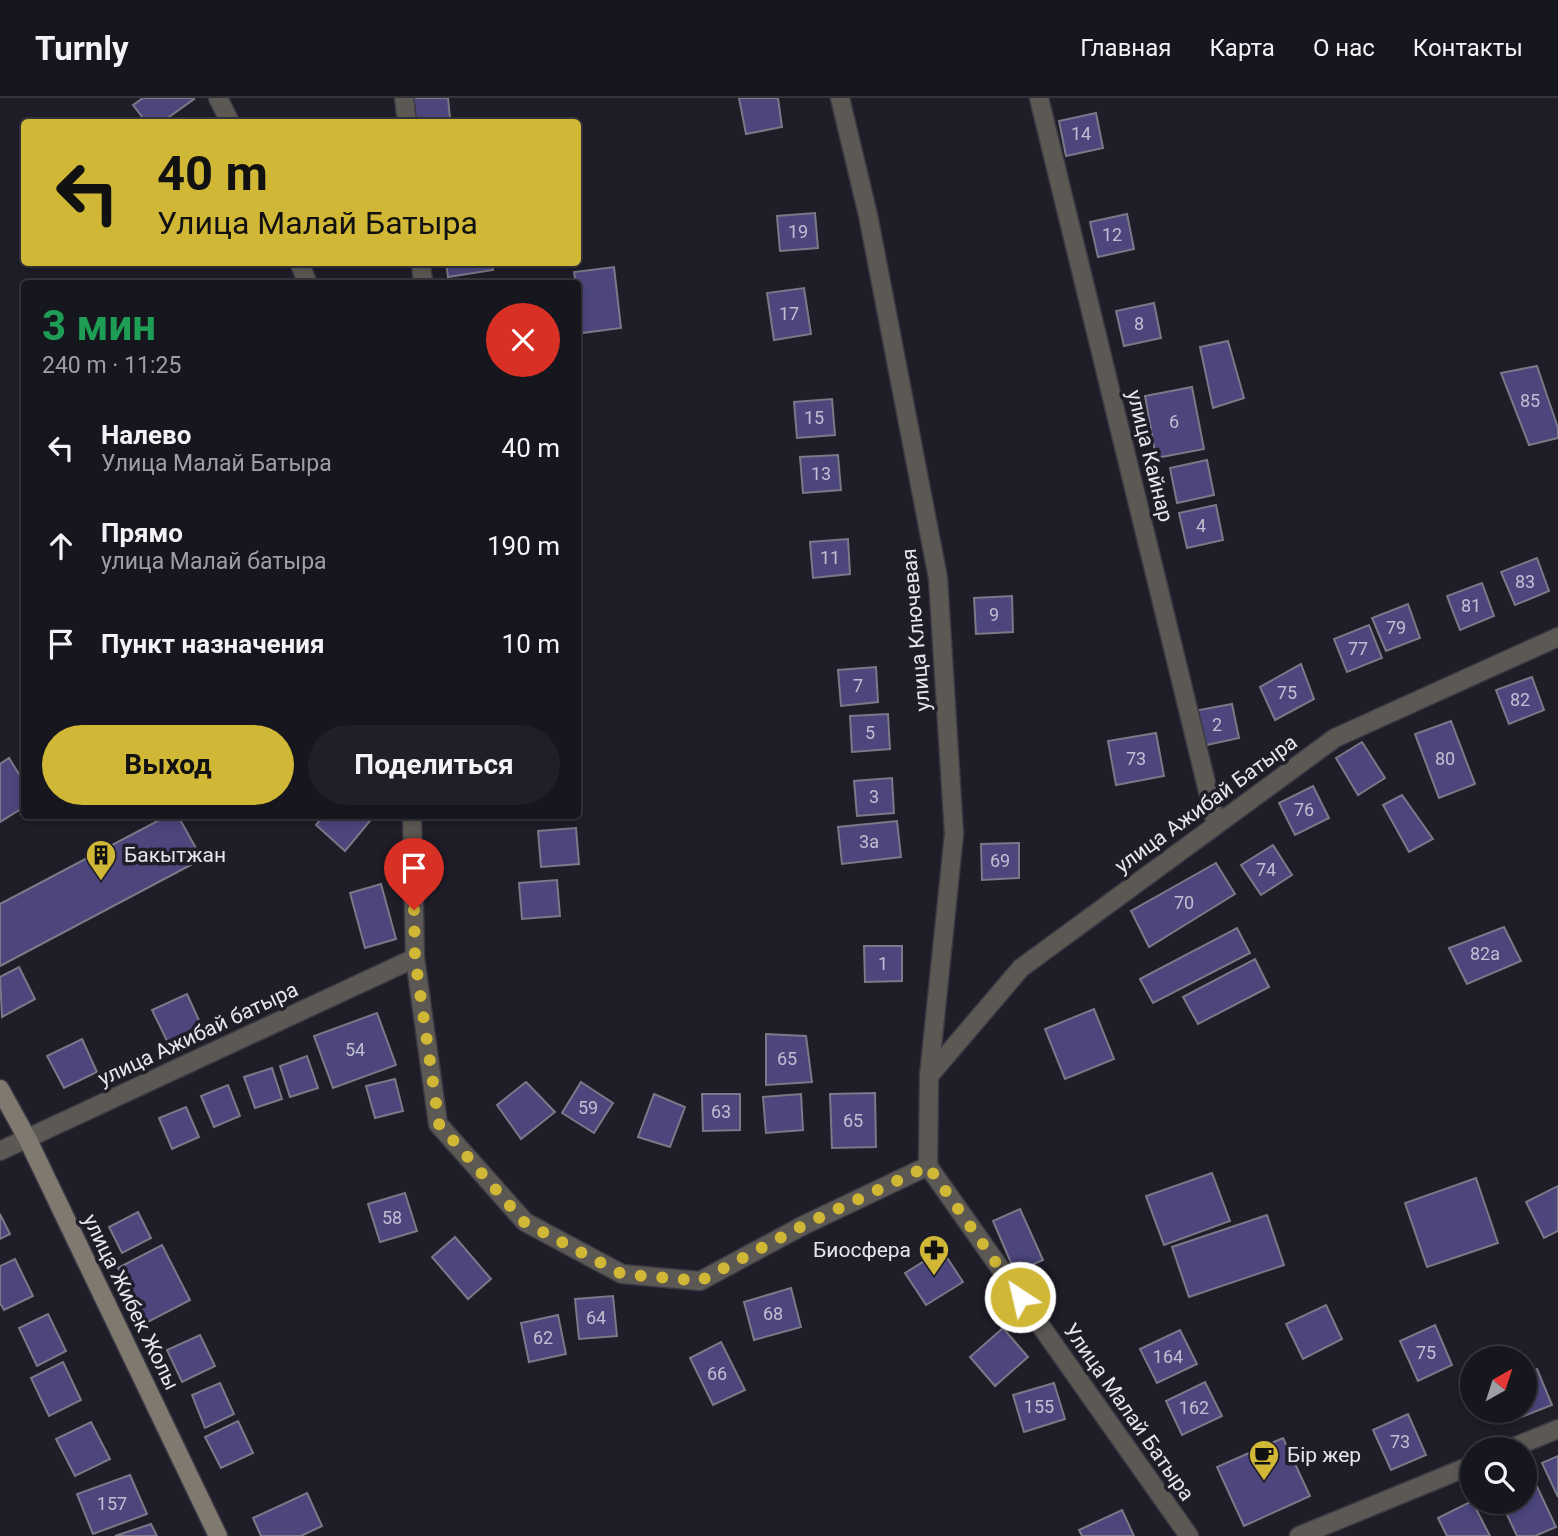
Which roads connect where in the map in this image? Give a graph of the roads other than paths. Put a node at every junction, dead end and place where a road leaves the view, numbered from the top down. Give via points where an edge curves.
1 (218, 98) edge
2 (404, 98) edge
3 (840, 98) edge
4 (1039, 98) edge
5 (228, 119) edge
6 (407, 119) edge
7 (1558, 637) edge
8 (412, 819) edge
9 (1216, 824) junction
10 (415, 958) junction
11 (929, 1076) junction
12 (0, 1089) edge
13 (27, 1138) junction
14 (0, 1151) edge
15 (928, 1166) junction
16 (1558, 1429) edge
17 (1537, 1438) edge
18 (1460, 1470) edge
19 (218, 1536) edge
20 (1189, 1536) edge
21 (1299, 1536) edge

1 - 5 street
2 - 6 street
3 - 11 street, улица Ключевая via 868,215 938,578 954,834
4 - 9 street, улица Кайнар
7 - 9 street, улица Ажибай Батыра via 1335,738
8 - 10 street
9 - 11 street, улица Ажибай Батыра via 1021,968
10 - 13 street, улица Ажибай батыра
10 - 15 street via 439,1124 524,1222 622,1274 700,1281
11 - 15 street, улица Ключевая
12 - 13 main road, улица Жибек Жолы
13 - 14 street, улица Ажибай батыра
13 - 19 main road, улица Жибек Жолы
15 - 20 street, Улица Малай Батыра
16 - 17 street
18 - 21 street

